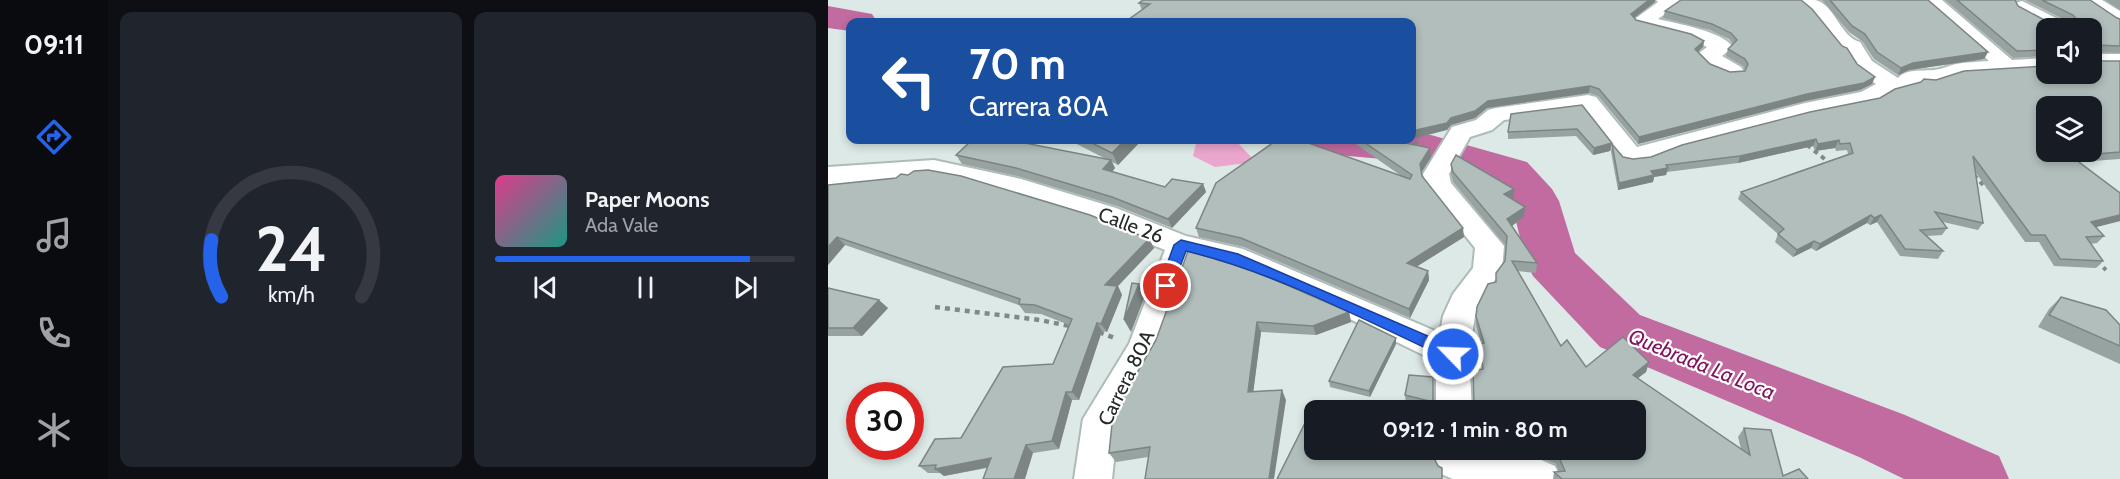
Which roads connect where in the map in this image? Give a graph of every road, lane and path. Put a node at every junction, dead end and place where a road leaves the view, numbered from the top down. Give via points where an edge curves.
1 (1666, 0) edge
2 (1805, 0) edge
3 (1931, 0) edge
4 (2089, 0) edge
5 (2022, 7) edge
6 (2040, 18) edge
7 (2120, 19) edge
8 (2036, 65) edge
9 (2009, 68) junction
10 (1733, 72) edge
11 (1894, 86) junction
12 (1456, 140) junction
13 (1416, 141) edge
14 (1805, 144) edge
15 (1969, 170) edge
16 (1839, 171) edge
17 (828, 176) edge
18 (1996, 186) edge
19 (1181, 245) junction
20 (2093, 257) edge
21 (2106, 270) dead end
22 (935, 307) dead end
23 (1085, 329) edge
24 (1096, 331) edge
25 (1143, 349) junction
26 (1453, 354) junction
27 (1454, 400) edge
28 (1454, 464) edge
29 (1093, 479) edge
30 (1542, 479) edge

1 - 10 street via 1672,2 1642,21 1697,35 1723,47 1706,56
2 - 11 street via 1848,47 1853,46 1864,65
3 - 9 street
4 - 7 street
5 - 6 street
8 - 9 street
9 - 11 street via 1958,70 1909,79
11 - 12 street via 1868,98 1805,110 1649,154 1631,156 1588,102 1496,115
12 - 13 path
12 - 26 street via 1436,174 1438,185 1490,246 1487,271 1468,294 1459,316
14 - 16 path
15 - 18 path via 1985,187
17 - 19 street, Calle 26 via 934,168 968,174 1106,215
19 - 25 street, Carrera 80A
19 - 26 street, Calle 26 via 1233,257
20 - 21 path
22 - 23 path
24 - 25 path
25 - 29 street, Carrera 80A via 1101,419
26 - 27 street
28 - 30 street via 1511,465

